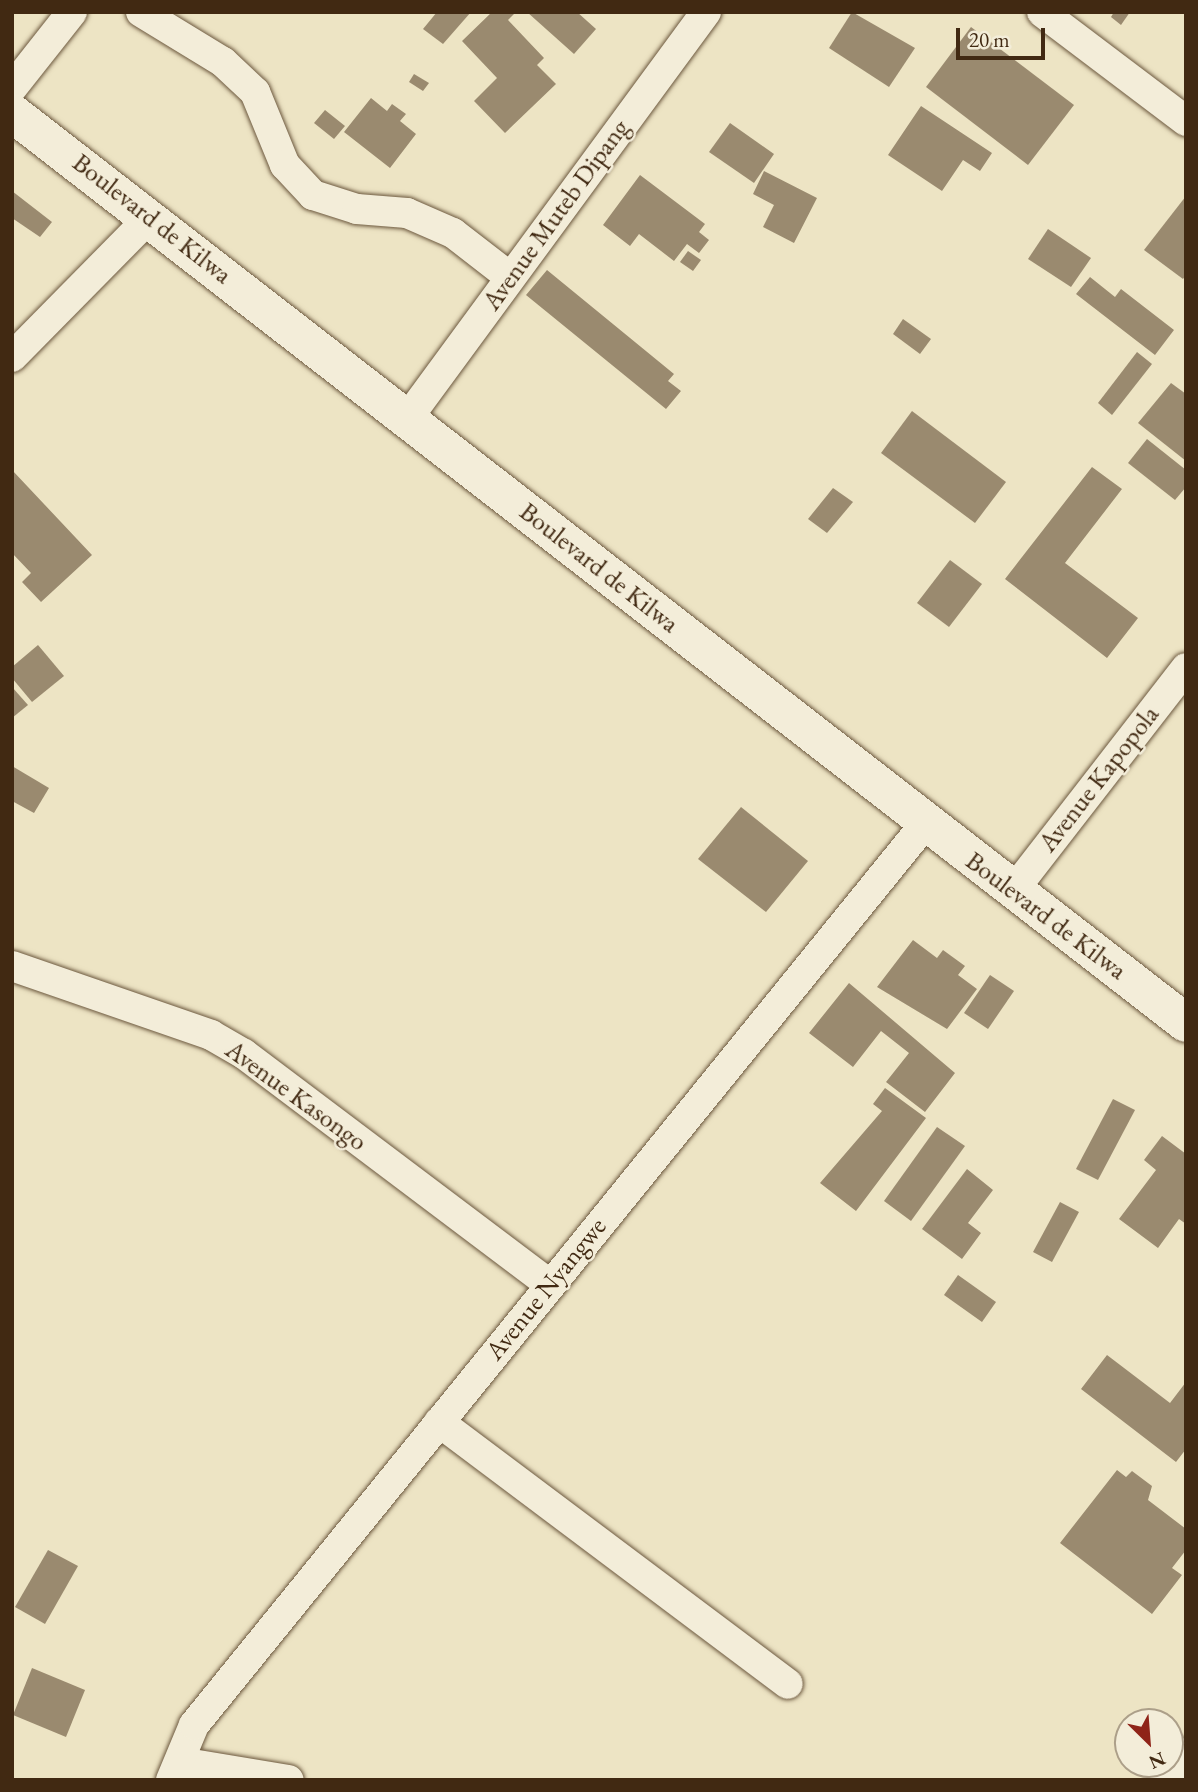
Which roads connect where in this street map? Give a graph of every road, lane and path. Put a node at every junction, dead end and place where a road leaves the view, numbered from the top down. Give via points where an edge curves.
1 (72, 12) edge
2 (141, 12) edge
3 (706, 12) edge
4 (1042, 12) edge
5 (12, 88) edge
6 (12, 113) edge
7 (1186, 121) edge
8 (150, 217) junction
9 (510, 277) junction
10 (12, 357) edge
11 (407, 419) junction
12 (1186, 668) edge
13 (925, 824) junction
14 (1013, 891) junction
15 (12, 966) edge
16 (1186, 1023) edge
17 (549, 1284) junction
18 (439, 1422) junction
19 (788, 1684) dead end
20 (1186, 1757) edge
21 (176, 1771) edge
22 (289, 1780) edge
23 (1168, 1780) edge

1 - 5 street
2 - 9 street via 223,62 254,92 285,165 313,195 357,209 407,212 453,233
3 - 9 street, Avenue Muteb Dipang
4 - 7 street
6 - 8 street, Boulevard de Kilwa
8 - 10 street
8 - 11 street, Boulevard de Kilwa
9 - 11 street, Avenue Muteb Dipang
11 - 13 street, Boulevard de Kilwa
12 - 14 street, Avenue Kapopola
13 - 14 street, Boulevard de Kilwa
13 - 17 street, Avenue Nyangwe
14 - 16 street, Boulevard de Kilwa
15 - 17 street, Avenue Kasongo via 211,1035 244,1054
17 - 18 street, Avenue Nyangwe
18 - 19 street
18 - 21 street, Avenue Nyangwe via 194,1725
20 - 23 street
21 - 22 street, Avenue Nyangwe

